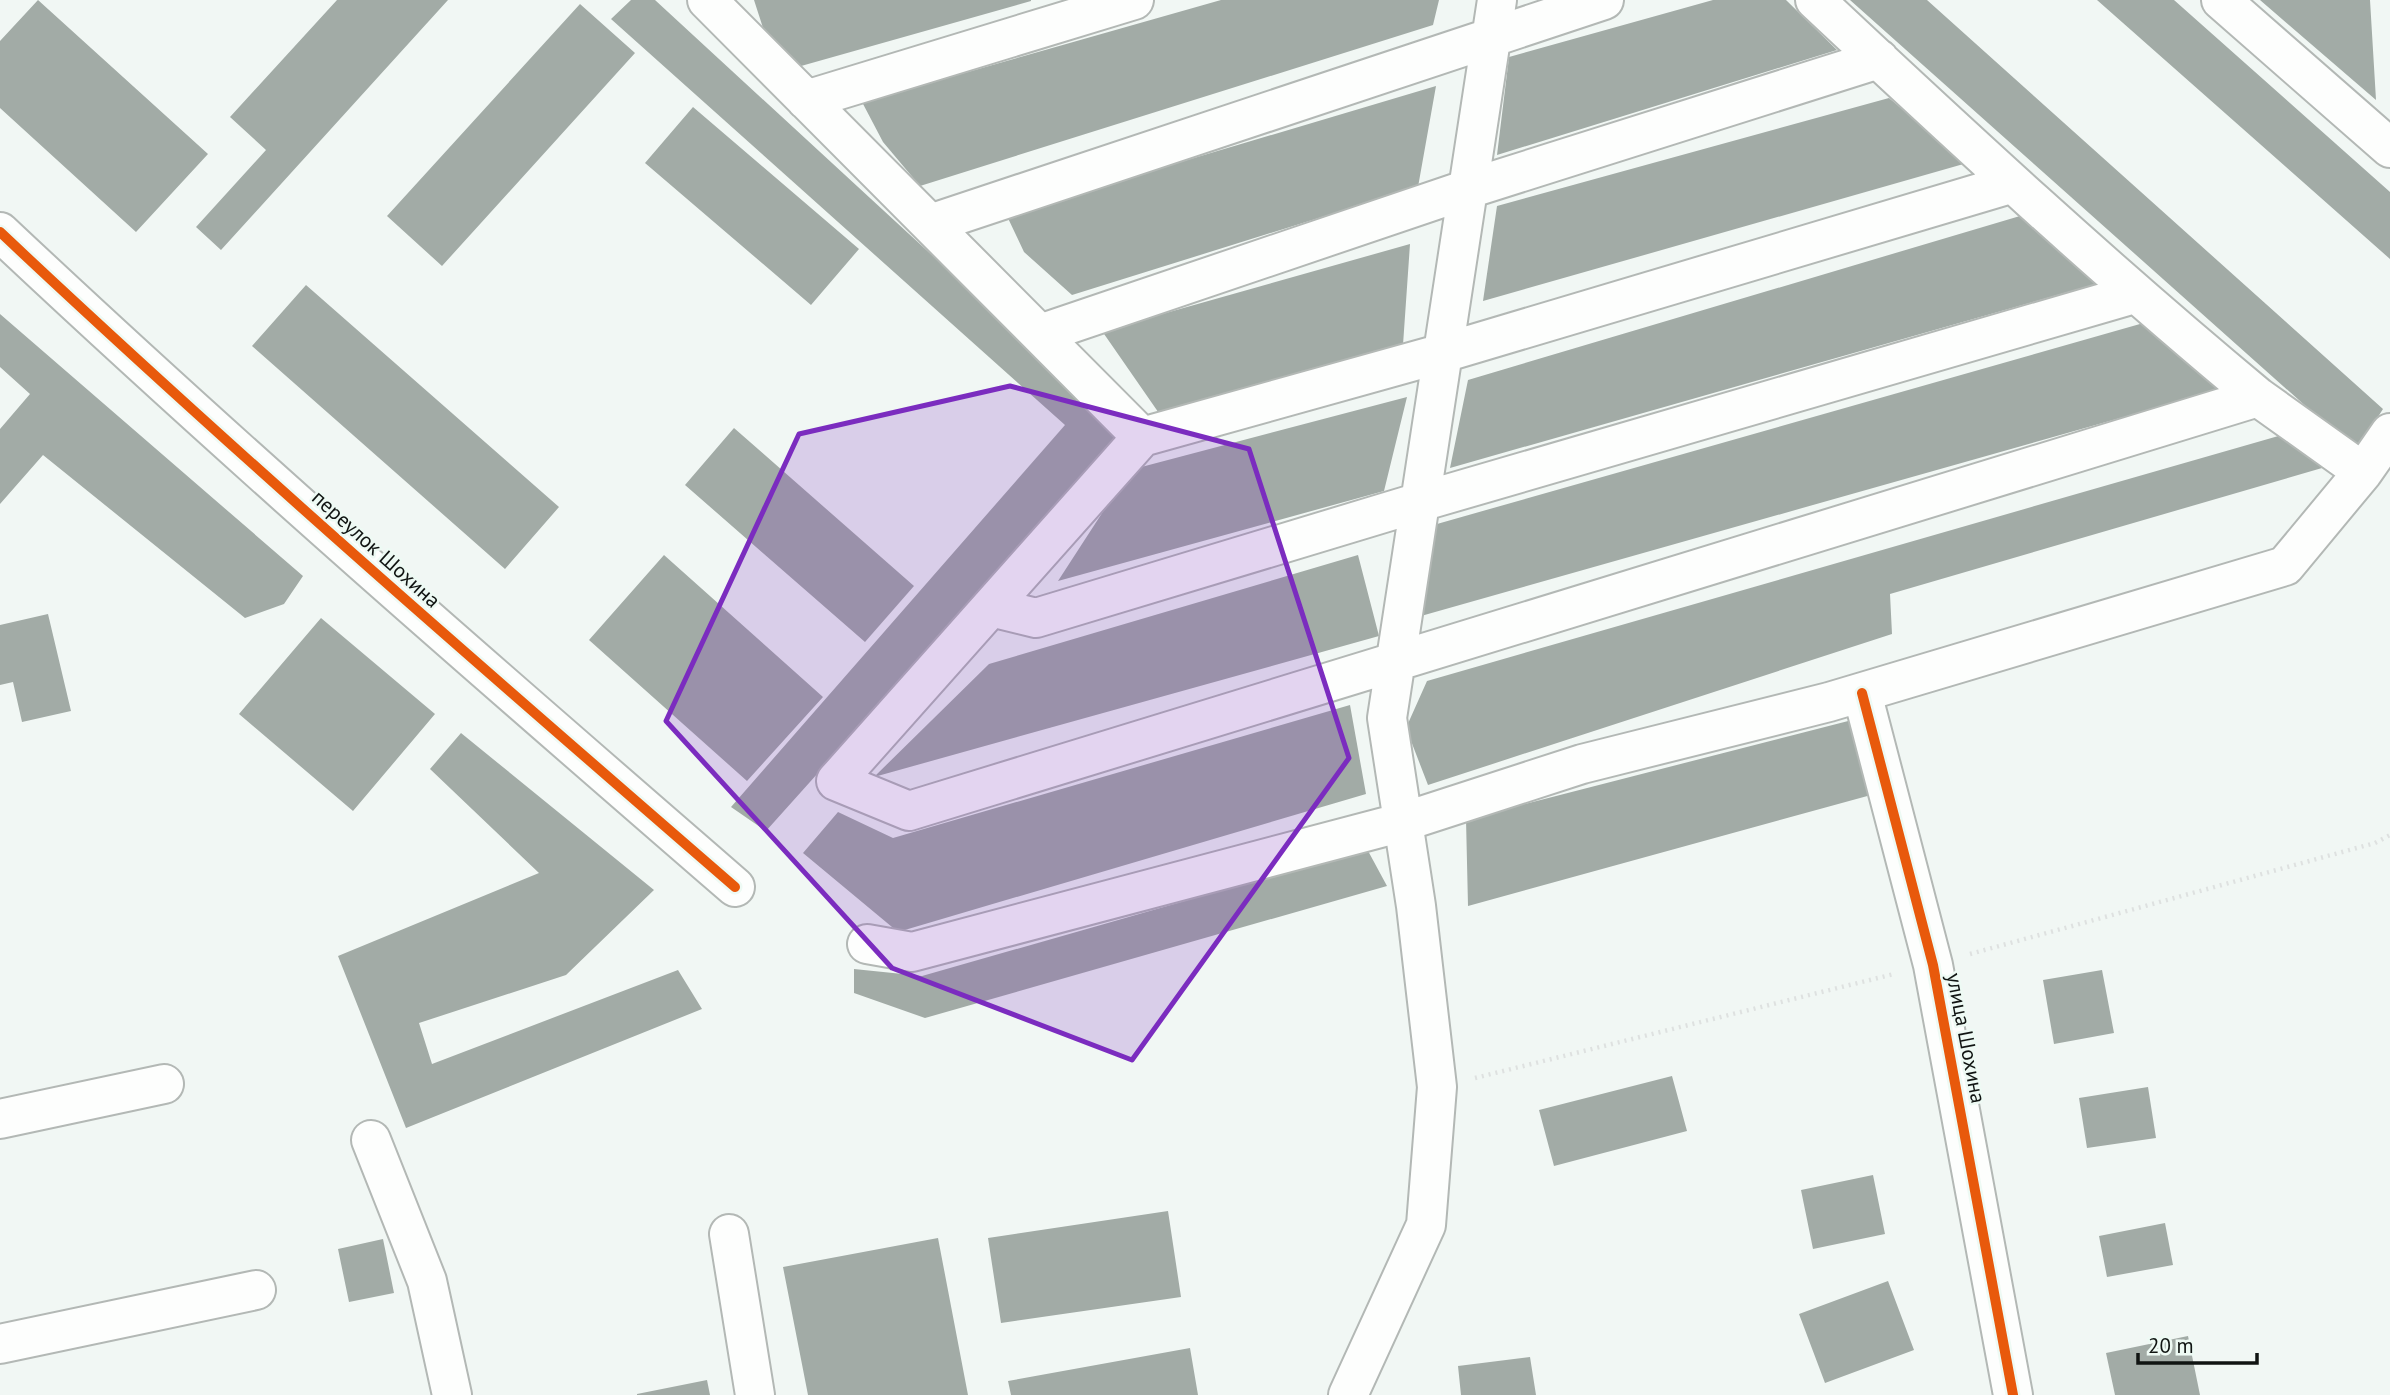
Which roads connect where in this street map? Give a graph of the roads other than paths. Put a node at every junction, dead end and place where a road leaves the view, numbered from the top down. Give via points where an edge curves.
1 (707, 0) edge
2 (1134, 0) edge
3 (1497, 0) edge
4 (1604, 0) edge
5 (1815, 0) edge
6 (2221, 0) edge
7 (1491, 40) junction
8 (1879, 60) junction
9 (806, 100) junction
10 (2390, 148) edge
11 (2010, 184) junction
12 (1468, 189) junction
13 (930, 224) junction
14 (0, 232) edge
15 (2134, 294) junction
16 (1040, 334) junction
17 (1443, 353) junction
18 (2258, 397) junction
19 (2390, 433) edge
20 (1142, 437) junction
21 (2363, 472) junction
22 (1420, 502) junction
23 (991, 607) junction
24 (1395, 661) junction
25 (1862, 693) junction
26 (1403, 822) junction
27 (735, 887) dead end
28 (867, 944) dead end
29 (164, 1084) dead end
30 (0, 1119) edge
31 (371, 1140) dead end
32 (729, 1234) dead end
33 (256, 1290) dead end
34 (0, 1344) edge
35 (452, 1395) edge
36 (755, 1395) edge
37 (1348, 1395) edge
38 (2013, 1395) edge

1 - 9 street
2 - 9 street
3 - 7 street
4 - 7 street
5 - 8 street
6 - 10 street
7 - 12 street
7 - 13 street
8 - 11 street
8 - 12 street
9 - 13 street
11 - 15 street
11 - 17 street
12 - 16 street
12 - 17 street
13 - 16 street
14 - 27 street, переулок Шохина via 431,624
15 - 18 street
15 - 22 street
16 - 20 street
17 - 20 street
17 - 22 street
18 - 21 street
18 - 24 street
19 - 21 street
20 - 23 street
21 - 25 street via 2285,566
22 - 23 street via 1036,618
22 - 24 street
23 - 24 street via 836,781 909,811
24 - 26 street via 1387,718
25 - 26 street via 1582,764
25 - 38 street, улица Шохина via 1933,965
26 - 28 street via 912,952
26 - 37 street via 1437,1087 1426,1225
29 - 30 street
31 - 35 street via 427,1280
32 - 36 street
33 - 34 street

